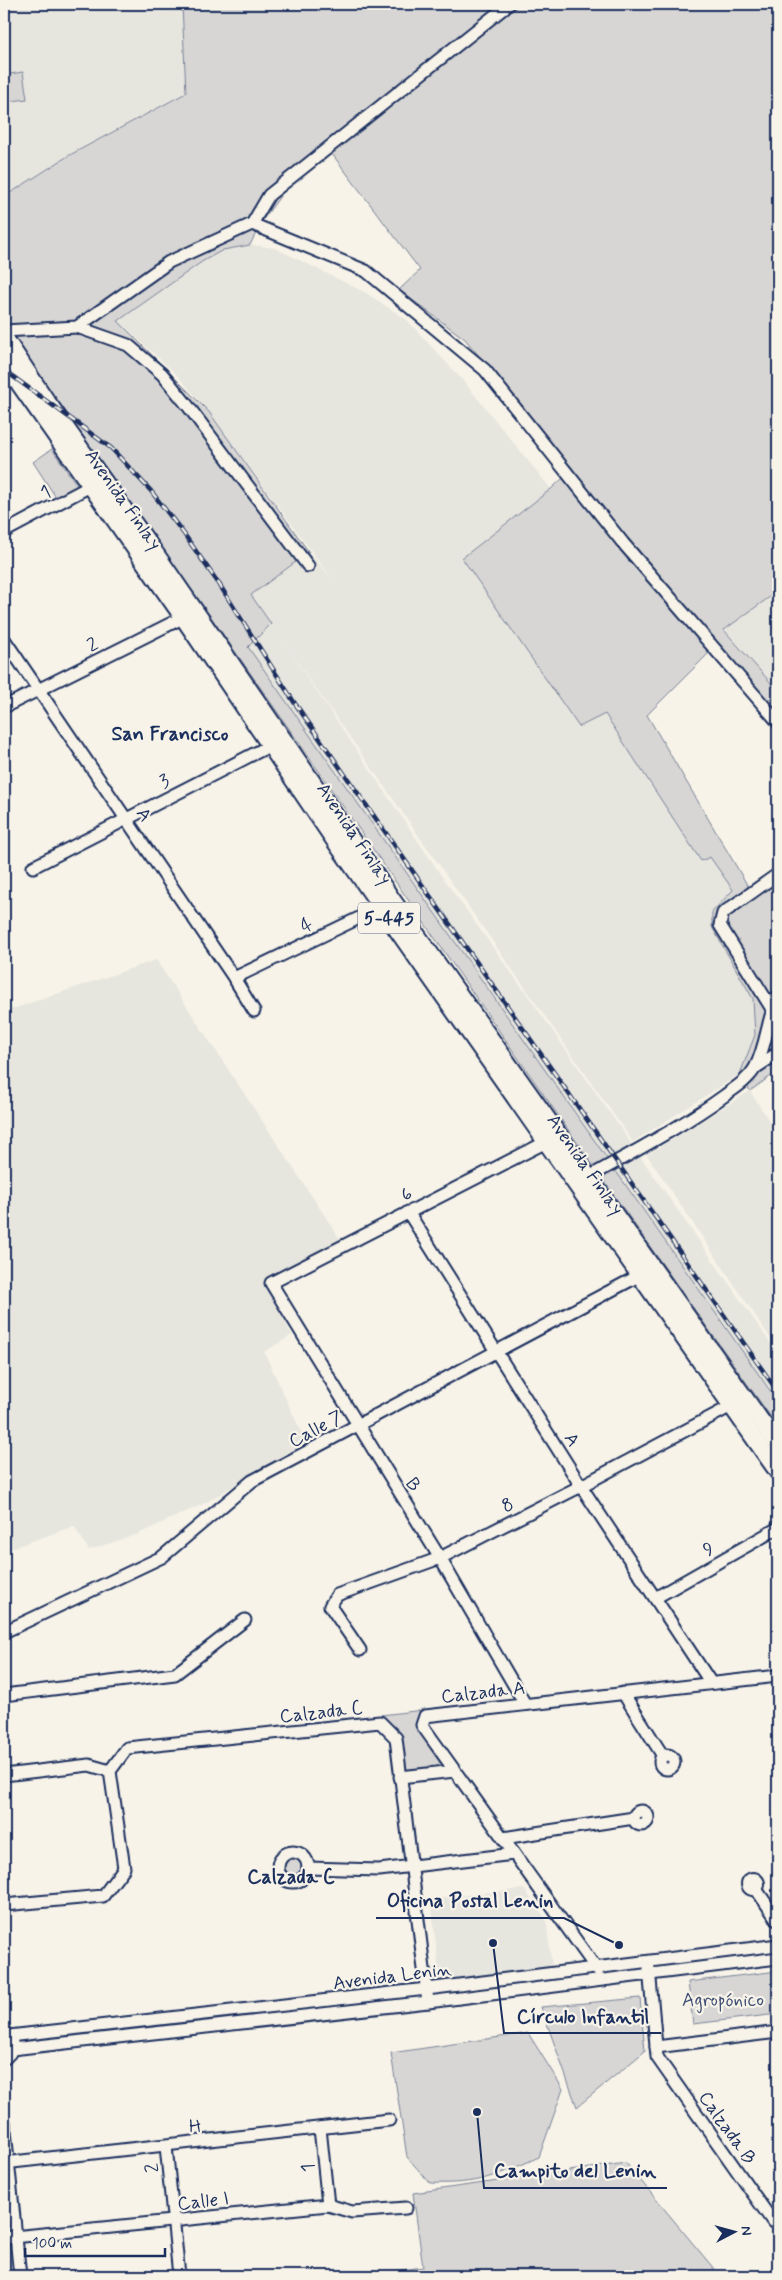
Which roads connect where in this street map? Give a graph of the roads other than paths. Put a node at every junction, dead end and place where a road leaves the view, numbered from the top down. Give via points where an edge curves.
1 (509, 4) edge
2 (252, 224) junction
3 (77, 327) junction
4 (4, 331) edge
5 (4, 337) edge
6 (4, 362) edge
7 (96, 483) junction
8 (4, 532) edge
9 (308, 566) dead end
10 (189, 614) junction
11 (4, 639) edge
12 (39, 690) junction
13 (4, 707) edge
14 (778, 722) edge
15 (277, 742) junction
16 (126, 818) junction
17 (33, 867) dead end
18 (778, 874) edge
19 (387, 904) junction
20 (234, 978) junction
21 (778, 996) edge
22 (772, 1009) junction
23 (254, 1011) dead end
24 (778, 1052) edge
25 (755, 1068) junction
26 (552, 1139) junction
27 (582, 1181) junction
28 (408, 1212) junction
29 (646, 1272) junction
30 (271, 1283) joint
31 (496, 1351) junction
32 (738, 1402) junction
33 (357, 1425) junction
34 (772, 1439) edge
35 (778, 1472) edge
36 (581, 1486) junction
37 (778, 1528) edge
38 (440, 1558) junction
39 (655, 1598) junction
40 (245, 1620) dead end
41 (4, 1632) edge
42 (360, 1650) dead end
43 (778, 1676) edge
44 (712, 1683) junction
45 (623, 1693) junction
46 (4, 1695) edge
47 (525, 1704) junction
48 (663, 1756) dead end
49 (110, 1771) junction
50 (455, 1771) junction
51 (4, 1775) edge
52 (400, 1777) junction
53 (634, 1818) dead end
54 (503, 1838) junction
55 (514, 1854) junction
56 (410, 1865) junction
57 (308, 1868) dead end
58 (756, 1889) dead end
59 (4, 1905) edge
60 (778, 1922) edge
61 (778, 1945) edge
62 (778, 1958) edge
63 (648, 1961) junction
64 (595, 1967) junction
65 (649, 1975) junction
66 (604, 1980) junction
67 (427, 1988) junction
68 (428, 2002) junction
69 (778, 2032) edge
70 (6, 2034) edge
71 (656, 2047) junction
72 (12, 2049) junction
73 (4, 2059) edge
74 (389, 2120) dead end
75 (4, 2121) edge
76 (320, 2128) junction
77 (166, 2146) junction
78 (6, 2163) edge
79 (328, 2205) junction
80 (406, 2208) dead end
81 (174, 2220) junction
82 (778, 2221) edge
83 (10, 2237) edge
84 (20, 2276) edge
85 (179, 2276) edge

1 - 2 street via 268,195
2 - 3 street via 170,262
2 - 14 street via 366,271 485,370 622,543
3 - 4 street
3 - 9 street via 128,345 162,374
5 - 7 highway, Avenida Finlay / 5-445
6 - 7 highway, Avenida Finlay / 5-445
7 - 8 street, 1
7 - 10 highway, Avenida Finlay / 5-445
10 - 12 street, 2
10 - 15 highway, Avenida Finlay / 5-445
11 - 12 street, A
12 - 13 street, 2
12 - 16 street, A
15 - 16 street, 3
15 - 19 highway, Avenida Finlay / 5-445
16 - 17 street, 3
16 - 20 street, A
18 - 22 street via 723,914 720,925
19 - 20 street, 4
19 - 26 highway, Avenida Finlay / 5-445
20 - 23 street, A
21 - 22 street
22 - 25 street via 766,1041
24 - 25 street
25 - 27 street via 745,1080 700,1113
26 - 27 highway, Avenida Finlay / 5-445
26 - 28 street, 6
27 - 29 highway, Avenida Finlay / 5-445
28 - 30 street, 6
28 - 31 street, A
29 - 31 street, Calle 7
29 - 32 highway, Avenida Finlay / 5-445
30 - 33 street, B
31 - 33 street, Calle 7
31 - 36 street, A
32 - 34 highway, Avenida Finlay / 5-445
32 - 36 street, 8
33 - 38 street, B
33 - 41 street, Calle 7 via 252,1481 162,1557
34 - 35 highway, Avenida Finlay / 5-445
36 - 38 street, 8
36 - 39 street, A
37 - 39 street, 9
38 - 42 street, 8 via 337,1595 330,1606
38 - 47 street, B
39 - 44 street, A
40 - 46 street via 175,1674
43 - 44 street, Calzada A
44 - 45 street, Calzada A
45 - 47 street, Calzada A
45 - 48 street
47 - 50 street, Calzada A via 424,1716 422,1724
49 - 51 street via 89,1765
49 - 52 street, Calzada C via 127,1748 380,1722 396,1738
49 - 59 street via 124,1868 103,1896
50 - 52 street
50 - 54 street, Calzada A
52 - 56 street, Calzada C
53 - 54 street
54 - 55 street, Calzada A
55 - 56 street
55 - 64 street, Calzada A
56 - 57 street via 379,1870
56 - 67 street, Calzada C
58 - 60 street
61 - 63 street, Avenida Lenin
62 - 65 street, Avenida Lenin
63 - 64 street, Avenida Lenin
63 - 65 street, Calzada B
64 - 66 street, Calzada A
64 - 67 street, Avenida Lenin
65 - 66 street, Avenida Lenin
65 - 71 street, Calzada B
66 - 68 street, Avenida Lenin
67 - 68 street, Calzada C
67 - 70 street, Avenida Lenin
68 - 72 street, Avenida Lenin
69 - 71 street
70 - 72 street
71 - 82 street, Calzada B via 657,2057 773,2222
72 - 73 street
74 - 76 street, H
75 - 78 street
76 - 77 street, H
76 - 79 street, 1
77 - 78 street, H
77 - 81 street, 2
78 - 83 street
79 - 80 street, Calle I via 352,2212
79 - 81 street, Calle I
81 - 83 street, Calle I
81 - 85 street, 2
83 - 84 street

